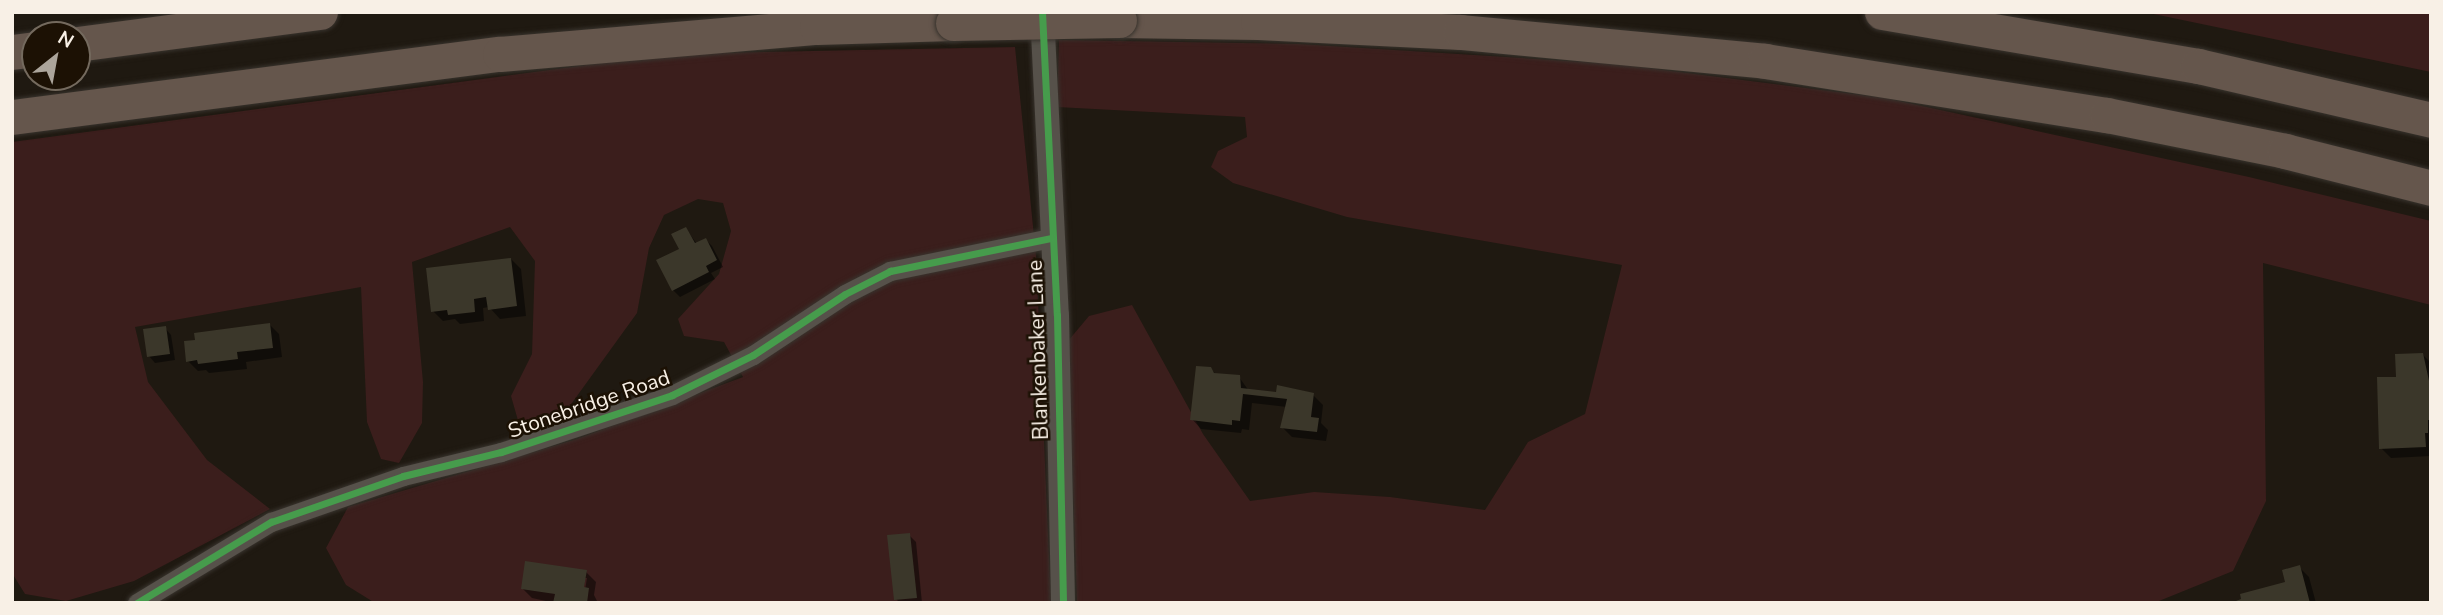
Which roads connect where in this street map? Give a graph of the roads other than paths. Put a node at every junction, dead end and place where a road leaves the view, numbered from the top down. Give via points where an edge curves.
1 (320, 12) edge
2 (1042, 12) edge
3 (1882, 12) edge
4 (91, 42) edge
5 (12, 117) edge
6 (2431, 120) edge
7 (2431, 187) edge
8 (1051, 238) junction
9 (137, 603) edge
10 (1063, 603) edge

1 - 4 highway
2 - 8 street, Blankenbaker Lane
3 - 6 highway via 2198,66
5 - 7 highway, bridge via 500,54 790,29 1119,20 1258,22 1461,32 1765,61 2107,115
8 - 9 street, Stonebridge Road via 890,271 845,293 753,355 672,395 501,452 381,483 271,522
8 - 10 street, Blankenbaker Lane

